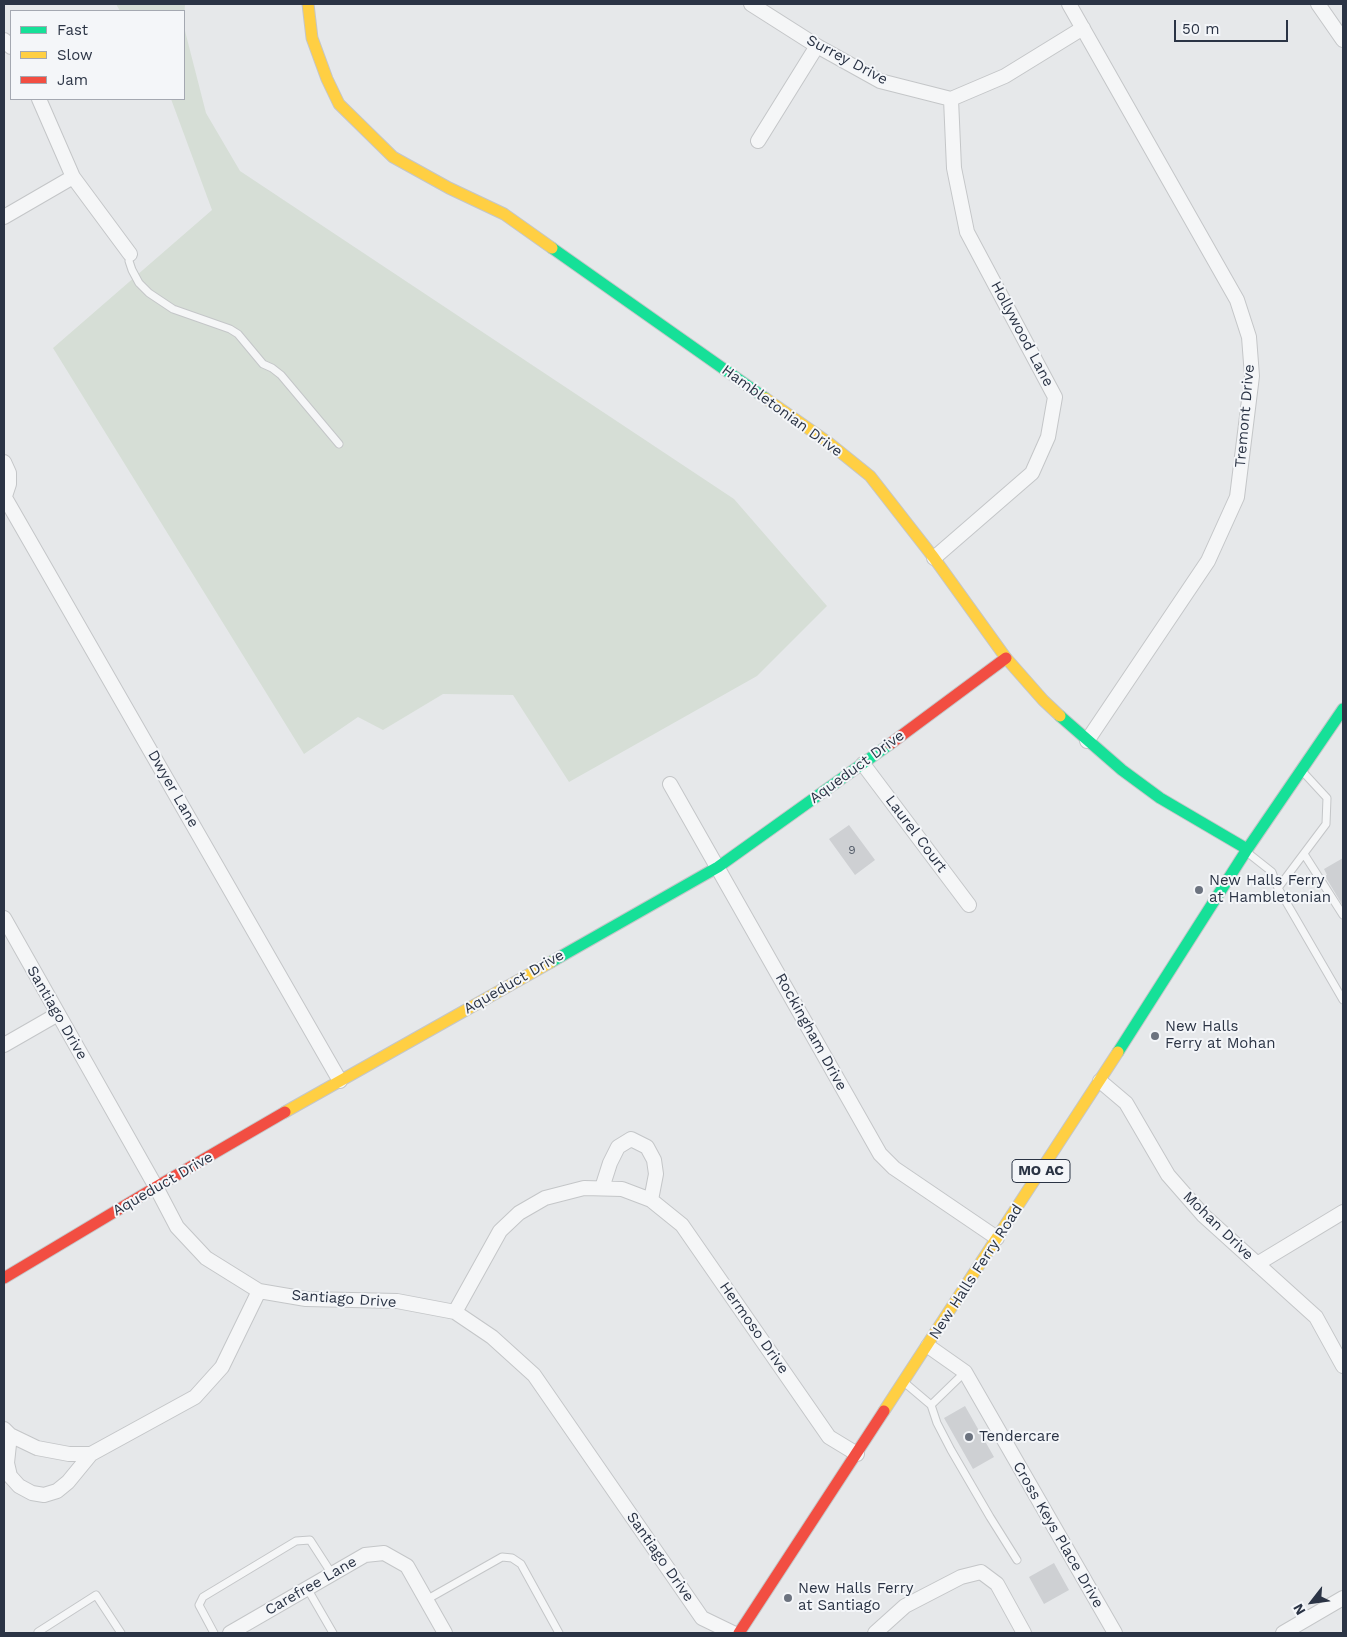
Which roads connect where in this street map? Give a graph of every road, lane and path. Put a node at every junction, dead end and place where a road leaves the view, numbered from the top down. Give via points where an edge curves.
1 (308, 4) edge
2 (751, 4) edge
3 (1069, 4) edge
4 (1318, 4) edge
5 (1083, 28) junction
6 (1343, 40) edge
7 (817, 46) junction
8 (951, 99) junction
9 (39, 100) edge
10 (758, 141) dead end
11 (73, 177) junction
12 (4, 217) edge
13 (130, 254) joint
14 (339, 444) dead end
15 (4, 462) edge
16 (4, 496) edge
17 (934, 558) junction
18 (1006, 658) junction
19 (1343, 709) edge
20 (1087, 741) junction
21 (863, 764) junction
22 (1301, 770) junction
23 (670, 784) dead end
24 (1246, 850) junction
25 (1304, 854) junction
26 (718, 867) junction
27 (1278, 888) junction
28 (969, 904) dead end
29 (1343, 915) edge
30 (4, 918) edge
31 (1343, 1000) edge
32 (58, 1014) junction
33 (4, 1045) edge
34 (340, 1081) junction
35 (1100, 1081) junction
36 (156, 1187) junction
37 (602, 1188) junction
38 (651, 1200) junction
39 (1343, 1212) edge
40 (998, 1238) junction
41 (1257, 1264) junction
42 (4, 1278) edge
43 (259, 1291) junction
44 (455, 1312) junction
45 (928, 1346) junction
46 (1343, 1366) edge
47 (965, 1372) junction
48 (904, 1382) junction
49 (931, 1405) junction
50 (7, 1432) edge
51 (91, 1454) junction
52 (857, 1454) junction
53 (1017, 1560) dead end
54 (332, 1574) junction
55 (307, 1588) junction
56 (1343, 1598) edge
57 (426, 1600) junction
58 (38, 1632) dead end
59 (233, 1632) edge
60 (121, 1633) edge
61 (214, 1633) edge
62 (333, 1633) edge
63 (446, 1633) edge
64 (559, 1633) edge
65 (733, 1633) edge
66 (739, 1633) edge
67 (875, 1633) edge
68 (1024, 1633) edge
69 (1115, 1633) edge
70 (1283, 1633) edge

1 - 17 street, Hambletonian Drive via 312,38 339,104 393,157 504,214 829,443 870,476
2 - 7 street, Surrey Drive
3 - 5 street, Tremont Drive
4 - 6 street
5 - 8 street via 1005,76
5 - 20 street, Tremont Drive via 1237,300 1248,337 1252,376 1237,497 1208,562
7 - 8 street, Surrey Drive via 880,81
7 - 10 street
8 - 17 street, Hollywood Lane via 954,168 967,232 1055,397 1048,437 1032,473
9 - 11 street
11 - 12 street
11 - 13 street
13 - 14 lane via 132,270 149,293 173,309 238,334 262,364 281,375
15 - 16 street, Dwyer Lane via 9,473
16 - 34 street, Dwyer Lane
17 - 18 street, Hambletonian Drive
18 - 20 street, Hambletonian Drive via 1043,700
18 - 21 street, Aqueduct Drive
19 - 22 street, New Halls Ferry Road / MO AC via 1334,729
20 - 24 street, Hambletonian Drive via 1160,798
21 - 26 street, Aqueduct Drive
21 - 28 street, Laurel Court
22 - 24 street, New Halls Ferry Road / MO AC
22 - 25 lane via 1327,798 1326,824
23 - 26 street, Rockingham Drive
24 - 27 lane via 1272,872
24 - 35 street, New Halls Ferry Road / MO AC
25 - 27 lane
25 - 29 lane
26 - 34 street, Aqueduct Drive
26 - 40 street, Rockingham Drive via 880,1154 894,1168
27 - 31 lane
30 - 32 street, Santiago Drive
32 - 33 street
32 - 36 street, Santiago Drive
34 - 36 street, Aqueduct Drive
35 - 40 street, New Halls Ferry Road / MO AC
35 - 41 street, Mohan Drive via 1126,1103 1168,1175 1197,1209
36 - 42 street, Aqueduct Drive
36 - 43 street, Santiago Drive via 177,1227 206,1258
37 - 38 street, Hermoso Drive via 622,1189
37 - 38 street via 618,1146 631,1139 647,1147 654,1160 656,1174
37 - 44 street, Hermoso Drive via 584,1188 545,1198 519,1213 500,1232
38 - 52 street, Hermoso Drive via 682,1225 830,1437
39 - 41 street
40 - 45 street, New Halls Ferry Road / MO AC
41 - 46 street, Mohan Drive via 1316,1317
43 - 44 street, Santiago Drive via 306,1299 396,1302
43 - 51 street via 222,1367 195,1397
44 - 65 street, Santiago Drive via 492,1336 534,1375 702,1618
45 - 47 street, Cross Keys Place Drive
45 - 48 street, New Halls Ferry Road / MO AC
47 - 49 lane
47 - 69 street, Cross Keys Place Drive
48 - 49 lane
48 - 52 street, New Halls Ferry Road / MO AC
49 - 53 lane via 951,1450
50 - 51 street via 37,1448
50 - 51 street via 10,1476 32,1493 44,1495 56,1490 68,1482
52 - 66 street, New Halls Ferry Road / MO AC
54 - 55 street, Carefree Lane
54 - 57 street, Carefree Lane via 365,1555 384,1553 407,1566
54 - 61 lane via 310,1540 296,1541 203,1596 199,1605
55 - 59 street, Carefree Lane
55 - 62 lane
56 - 70 street
57 - 63 street, Carefree Lane
57 - 64 lane via 502,1557 512,1558 521,1564
58 - 60 lane via 96,1595
67 - 68 street via 905,1606 961,1577 981,1572 997,1584

